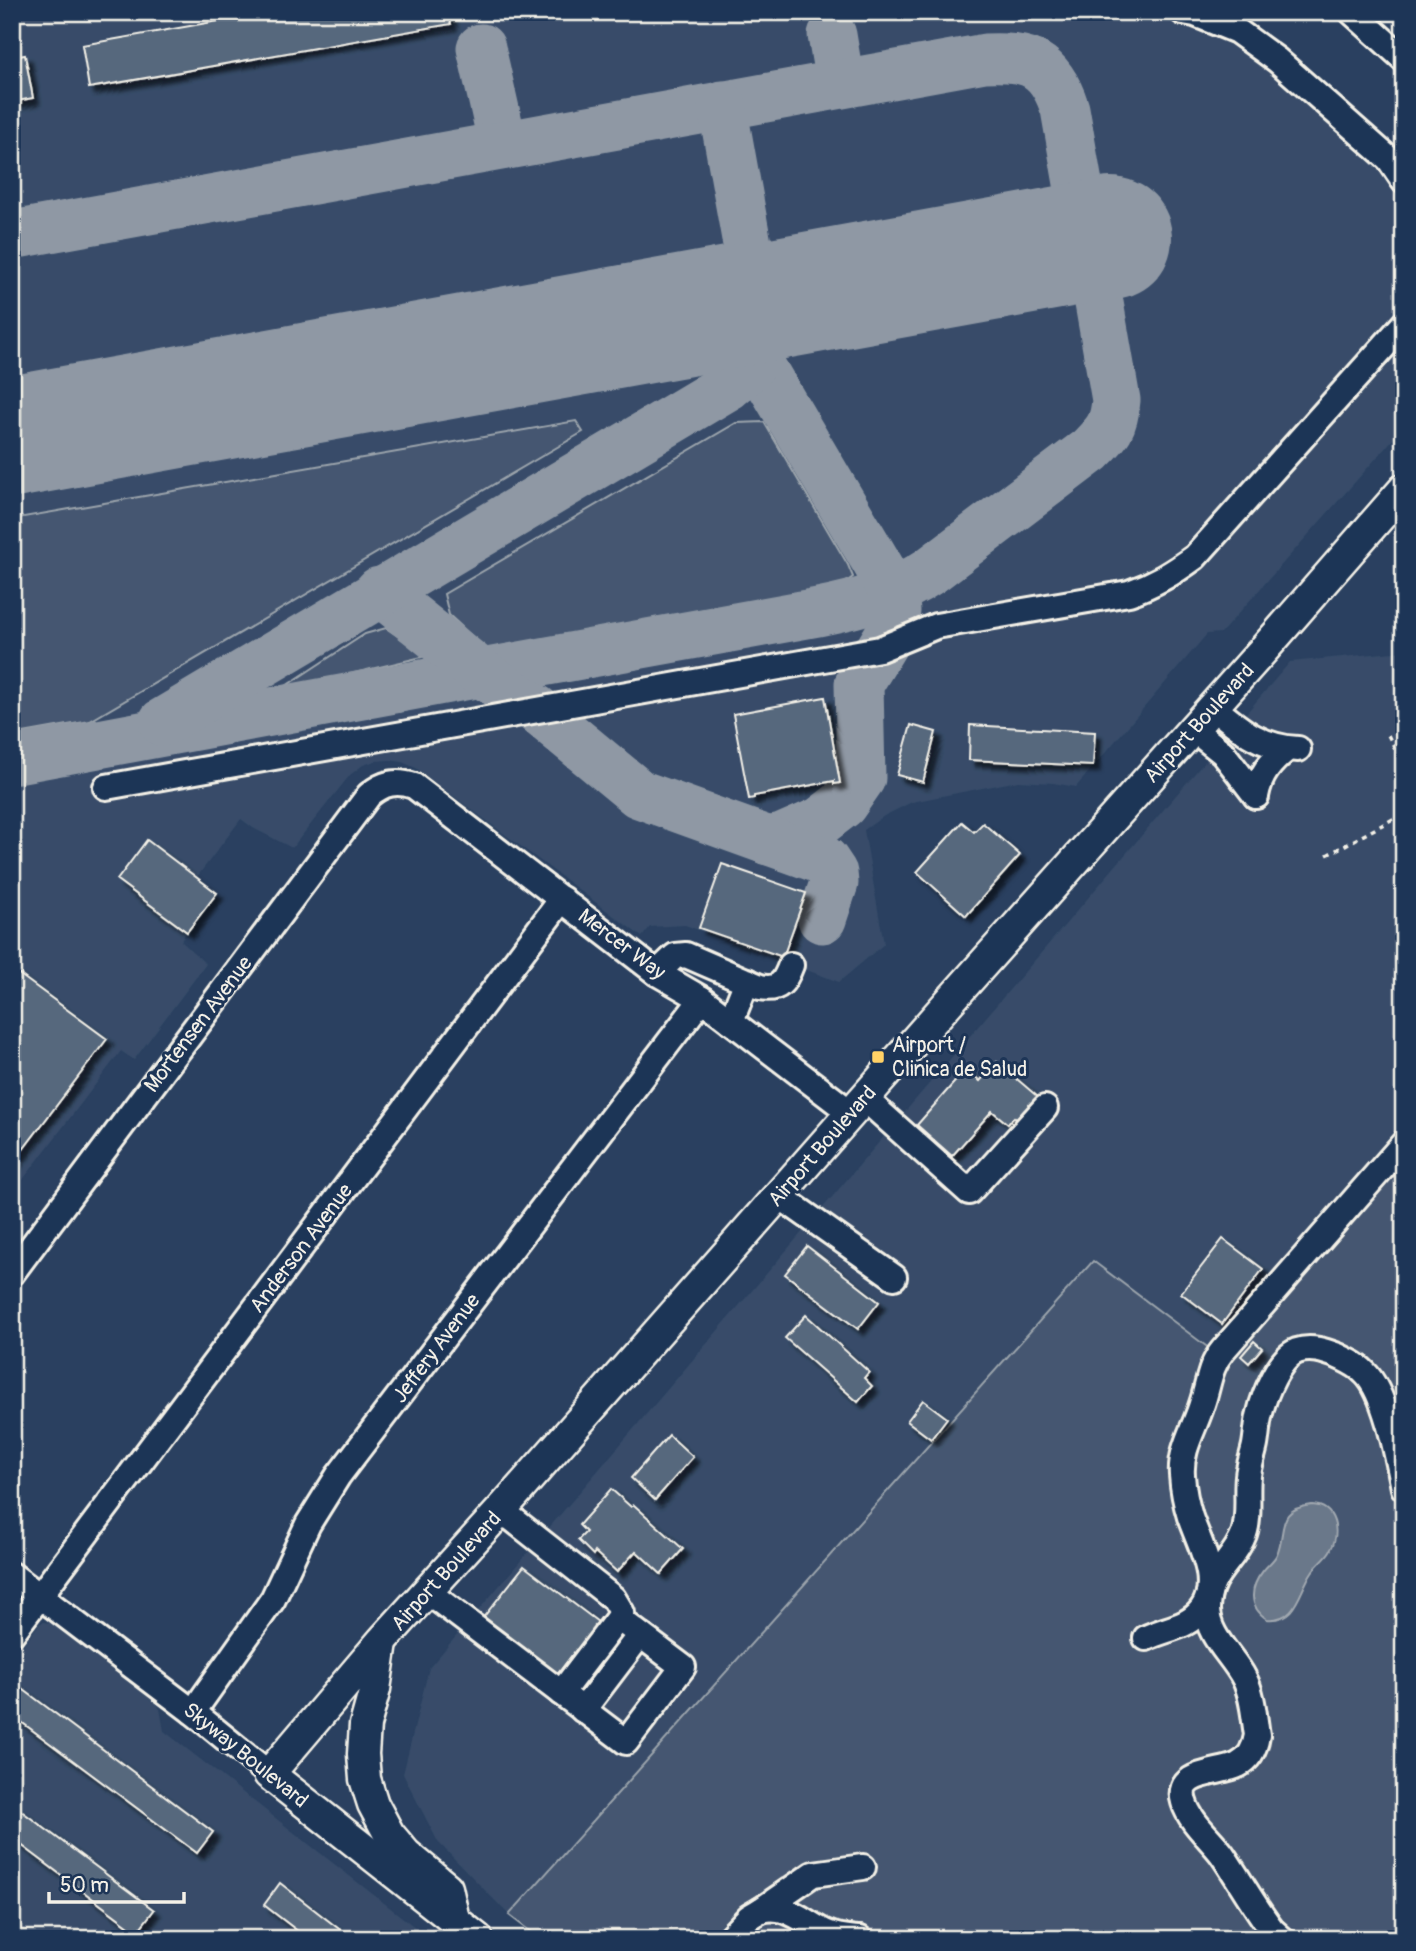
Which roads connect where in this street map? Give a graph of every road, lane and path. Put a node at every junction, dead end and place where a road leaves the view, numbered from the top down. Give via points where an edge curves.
1 (1183, 12) edge
2 (1352, 12) edge
3 (1404, 59) edge
4 (1404, 181) edge
5 (1404, 324) edge
6 (1404, 489) edge
7 (1213, 707) junction
8 (1193, 729) junction
9 (1388, 735) dead end
10 (1404, 766) edge
11 (391, 783) joint
12 (106, 787) dead end
13 (1404, 813) edge
14 (1326, 855) dead end
15 (562, 899) junction
16 (792, 965) dead end
17 (657, 973) junction
18 (747, 981) junction
19 (702, 999) junction
20 (731, 1021) junction
21 (858, 1105) junction
22 (1045, 1108) dead end
23 (1404, 1143) edge
24 (778, 1195) junction
25 (12, 1273) edge
26 (894, 1277) dead end
27 (1404, 1488) edge
28 (501, 1510) junction
29 (12, 1575) edge
30 (428, 1592) junction
31 (1209, 1592) junction
32 (40, 1596) junction
33 (618, 1618) junction
34 (12, 1633) edge
35 (640, 1635) junction
36 (1146, 1639) dead end
37 (382, 1642) junction
38 (561, 1693) junction
39 (583, 1710) junction
40 (193, 1712) junction
41 (270, 1774) junction
42 (863, 1867) dead end
43 (761, 1910) junction
44 (454, 1920) junction
45 (478, 1939) edge
46 (728, 1939) edge
47 (860, 1939) edge
48 (1282, 1939) edge

1 - 4 street via 1237,31 1277,60 1389,159
2 - 3 street
5 - 12 street via 1195,557 1166,578 1129,593 936,626 880,649
6 - 7 main road, Airport Boulevard
7 - 8 main road, Airport Boulevard
7 - 8 street via 1263,743 1292,749 1266,768 1256,796 1223,753
8 - 21 main road, Airport Boulevard
9 - 10 path
11 - 15 street, Mercer Way via 414,786
11 - 25 street, Mortensen Avenue via 369,795
13 - 14 path
15 - 17 street, Mercer Way
15 - 32 street, Anderson Avenue
16 - 18 street via 776,988
17 - 18 street via 675,956 686,955
17 - 19 street, Mercer Way
18 - 20 street
19 - 20 street, Mercer Way
19 - 40 street, Jeffery Avenue via 338,1476 308,1524 272,1599
20 - 21 street, Mercer Way
21 - 22 street, Mercer Way via 969,1192
21 - 24 main road, Airport Boulevard
23 - 31 street via 1246,1336 1218,1355 1210,1370 1182,1467 1189,1513 1208,1569
24 - 26 street
24 - 28 main road, Airport Boulevard
27 - 31 street via 1394,1441 1368,1375 1331,1353 1295,1352 1279,1368 1259,1415 1244,1535
28 - 30 main road, Airport Boulevard
28 - 33 street via 613,1598 622,1613
29 - 32 street, Skyway Boulevard
30 - 37 main road, Airport Boulevard
30 - 38 street
31 - 36 street via 1194,1618
31 - 48 street via 1210,1626 1245,1680 1257,1735 1255,1748 1245,1760 1194,1777 1185,1785 1183,1799
32 - 34 street, Anderson Avenue
32 - 40 street, Skyway Boulevard
33 - 35 street
33 - 38 street
35 - 39 street
35 - 39 street via 683,1667 642,1721 626,1742
37 - 41 main road, Airport Boulevard
37 - 44 main road via 365,1725 365,1779 389,1835 447,1888
38 - 39 street
40 - 41 street, Skyway Boulevard
41 - 44 main road, Skyway Boulevard
42 - 43 street via 813,1874
43 - 46 street
43 - 47 street via 787,1911 825,1933
44 - 45 main road, Skyway Boulevard

